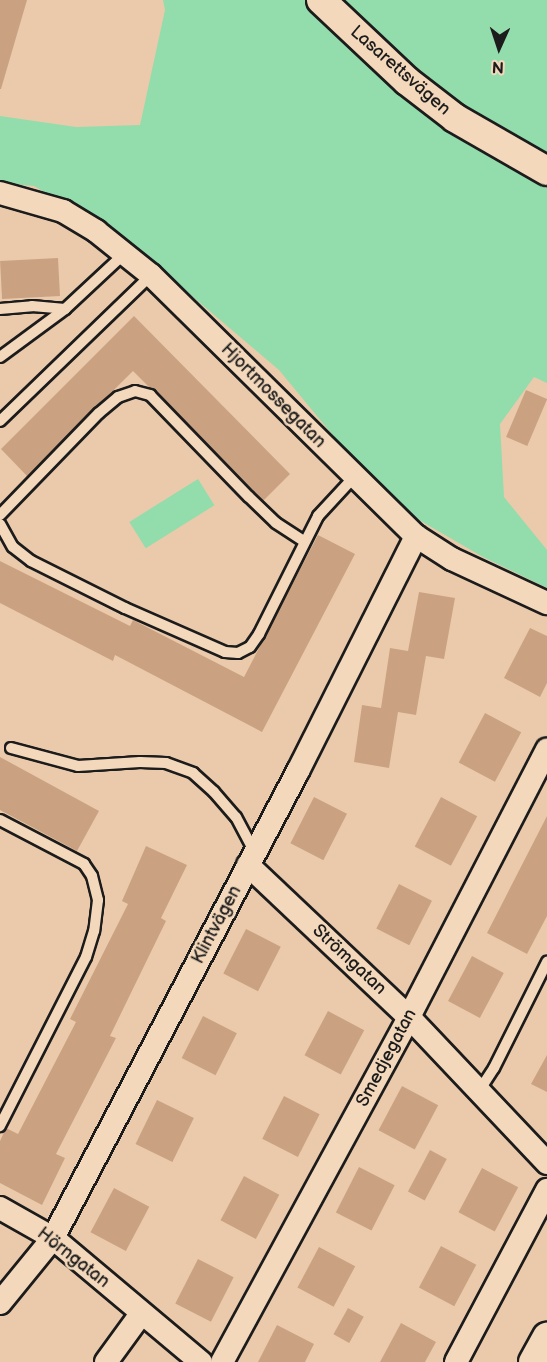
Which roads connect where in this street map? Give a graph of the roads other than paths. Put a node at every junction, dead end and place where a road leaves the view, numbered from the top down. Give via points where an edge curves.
1 (321, 0) edge
2 (547, 171) edge
3 (0, 193) edge
4 (125, 253) junction
5 (151, 275) junction
6 (0, 309) edge
7 (65, 309) junction
8 (0, 357) edge
9 (0, 421) edge
10 (354, 477) junction
11 (0, 515) edge
12 (0, 524) edge
13 (416, 536) junction
14 (304, 541) junction
15 (547, 603) edge
16 (12, 748) dead end
17 (547, 750) edge
18 (0, 820) edge
19 (251, 859) junction
20 (547, 962) edge
21 (409, 1017) junction
22 (479, 1091) junction
23 (0, 1126) edge
24 (547, 1162) edge
25 (547, 1190) edge
26 (0, 1208) edge
27 (53, 1238) junction
28 (0, 1303) edge
29 (141, 1314) junction
30 (547, 1337) edge
31 (100, 1361) edge
32 (201, 1362) edge
33 (222, 1362) edge
34 (456, 1362) edge
35 (533, 1362) edge

1 - 2 street, Lasarettsvägen via 407,81 455,118
3 - 4 street, Hjortmossegatan via 63,211
4 - 5 street, Hjortmossegatan
4 - 7 lane
5 - 9 lane
5 - 10 street, Hjortmossegatan
6 - 7 lane
7 - 8 lane
10 - 13 street, Hjortmossegatan
10 - 14 lane via 318,516
11 - 14 lane via 99,413 135,391 150,395 276,523
12 - 14 lane via 13,547 31,561 125,608 225,652 238,653 250,647 259,634
13 - 15 street, Hjortmossegatan via 452,559
13 - 19 street, Klintvägen
16 - 19 lane via 78,766 166,762 193,774 236,817
17 - 21 street, Smedjegatan
18 - 23 lane via 84,864 92,876 98,900 86,957
19 - 21 street, Strömgatan
19 - 27 street, Klintvägen
20 - 22 lane
21 - 22 street, Strömgatan
21 - 33 street, Smedjegatan
22 - 24 street, Strömgatan
25 - 34 street
26 - 27 street, Hörngatan
27 - 28 street, Klintvägen
27 - 29 street, Hörngatan
29 - 31 street
29 - 32 street, Hörngatan
30 - 35 street

